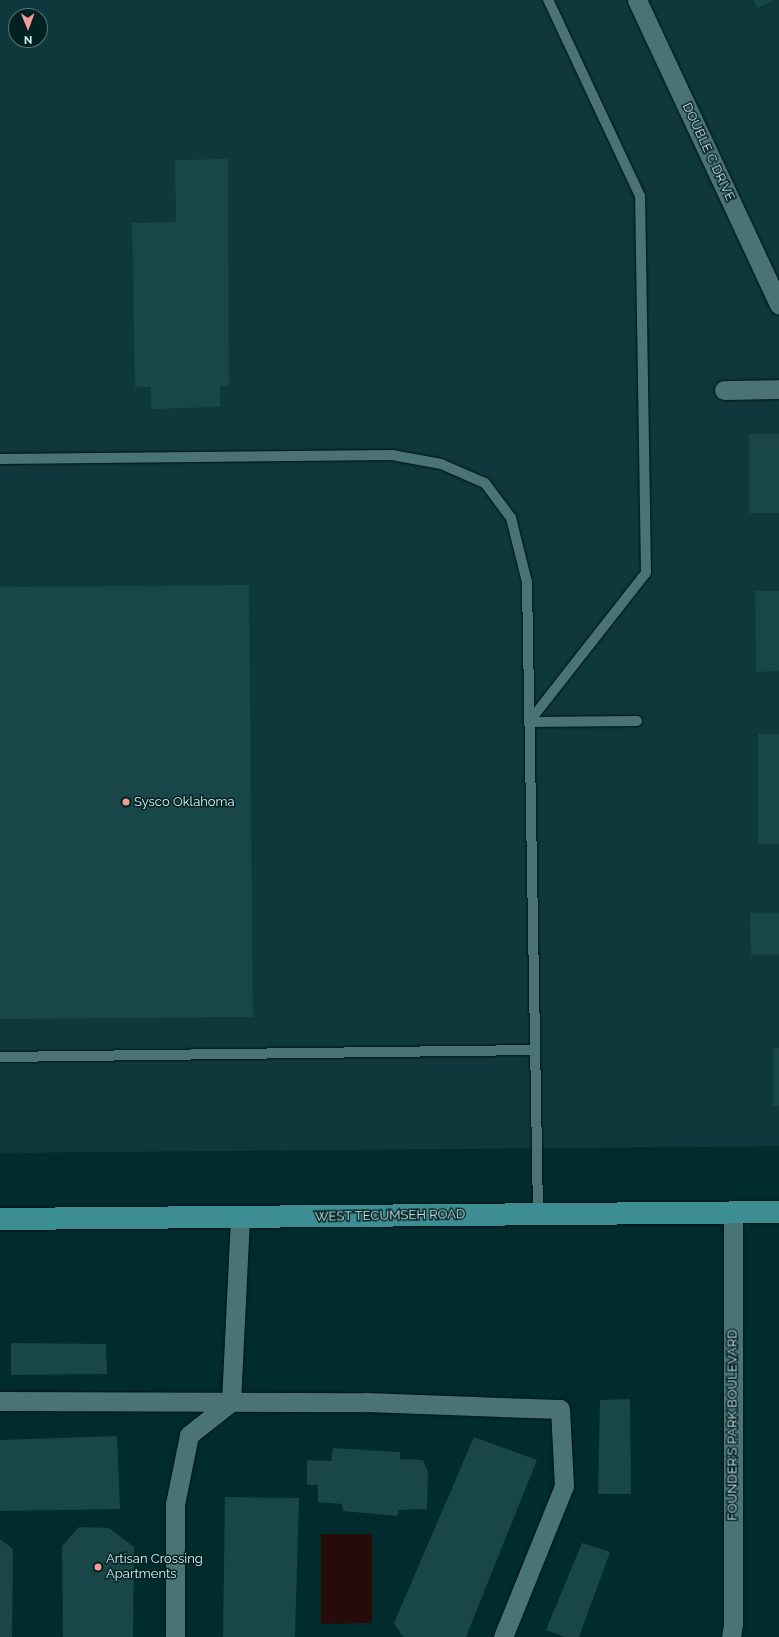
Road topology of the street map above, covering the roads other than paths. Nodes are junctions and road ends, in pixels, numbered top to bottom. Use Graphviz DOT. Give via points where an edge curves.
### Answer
graph roads {
  1 [pos="548,0"];
  2 [pos="637,0"];
  3 [pos="779,305"];
  4 [pos="779,389"];
  5 [pos="724,390"];
  6 [pos="0,459"];
  7 [pos="637,721"];
  8 [pos="529,722"];
  9 [pos="535,1050"];
  10 [pos="0,1057"];
  11 [pos="734,1212"];
  12 [pos="779,1212"];
  13 [pos="538,1214"];
  14 [pos="240,1217"];
  15 [pos="0,1219"];
  16 [pos="0,1401"];
  17 [pos="231,1402"];
  18 [pos="175,1637"];
  19 [pos="503,1637"];
  20 [pos="731,1637"];
  1 -- 8 [label="lane" via="640,196 646,573"];
  2 -- 3 [label="street, DOUBLE C DRIVE"];
  4 -- 5 [label="street"];
  6 -- 8 [label="lane" via="392,455 441,464 485,483 511,518 526,582"];
  7 -- 8 [label="lane"];
  8 -- 9 [label="lane"];
  9 -- 10 [label="lane"];
  9 -- 13 [label="lane"];
  11 -- 12 [label="main road, WEST TECUMSEH ROAD"];
  11 -- 13 [label="main road, WEST TECUMSEH ROAD"];
  11 -- 20 [label="street, FOUNDER'S PARK BOULEVARD"];
  13 -- 14 [label="main road, WEST TECUMSEH ROAD"];
  14 -- 15 [label="main road, WEST TECUMSEH ROAD"];
  14 -- 17 [label="street"];
  16 -- 17 [label="street"];
  17 -- 18 [label="street" via="189,1435 175,1504"];
  17 -- 19 [label="street" via="366,1402 560,1409 564,1486"];
}
